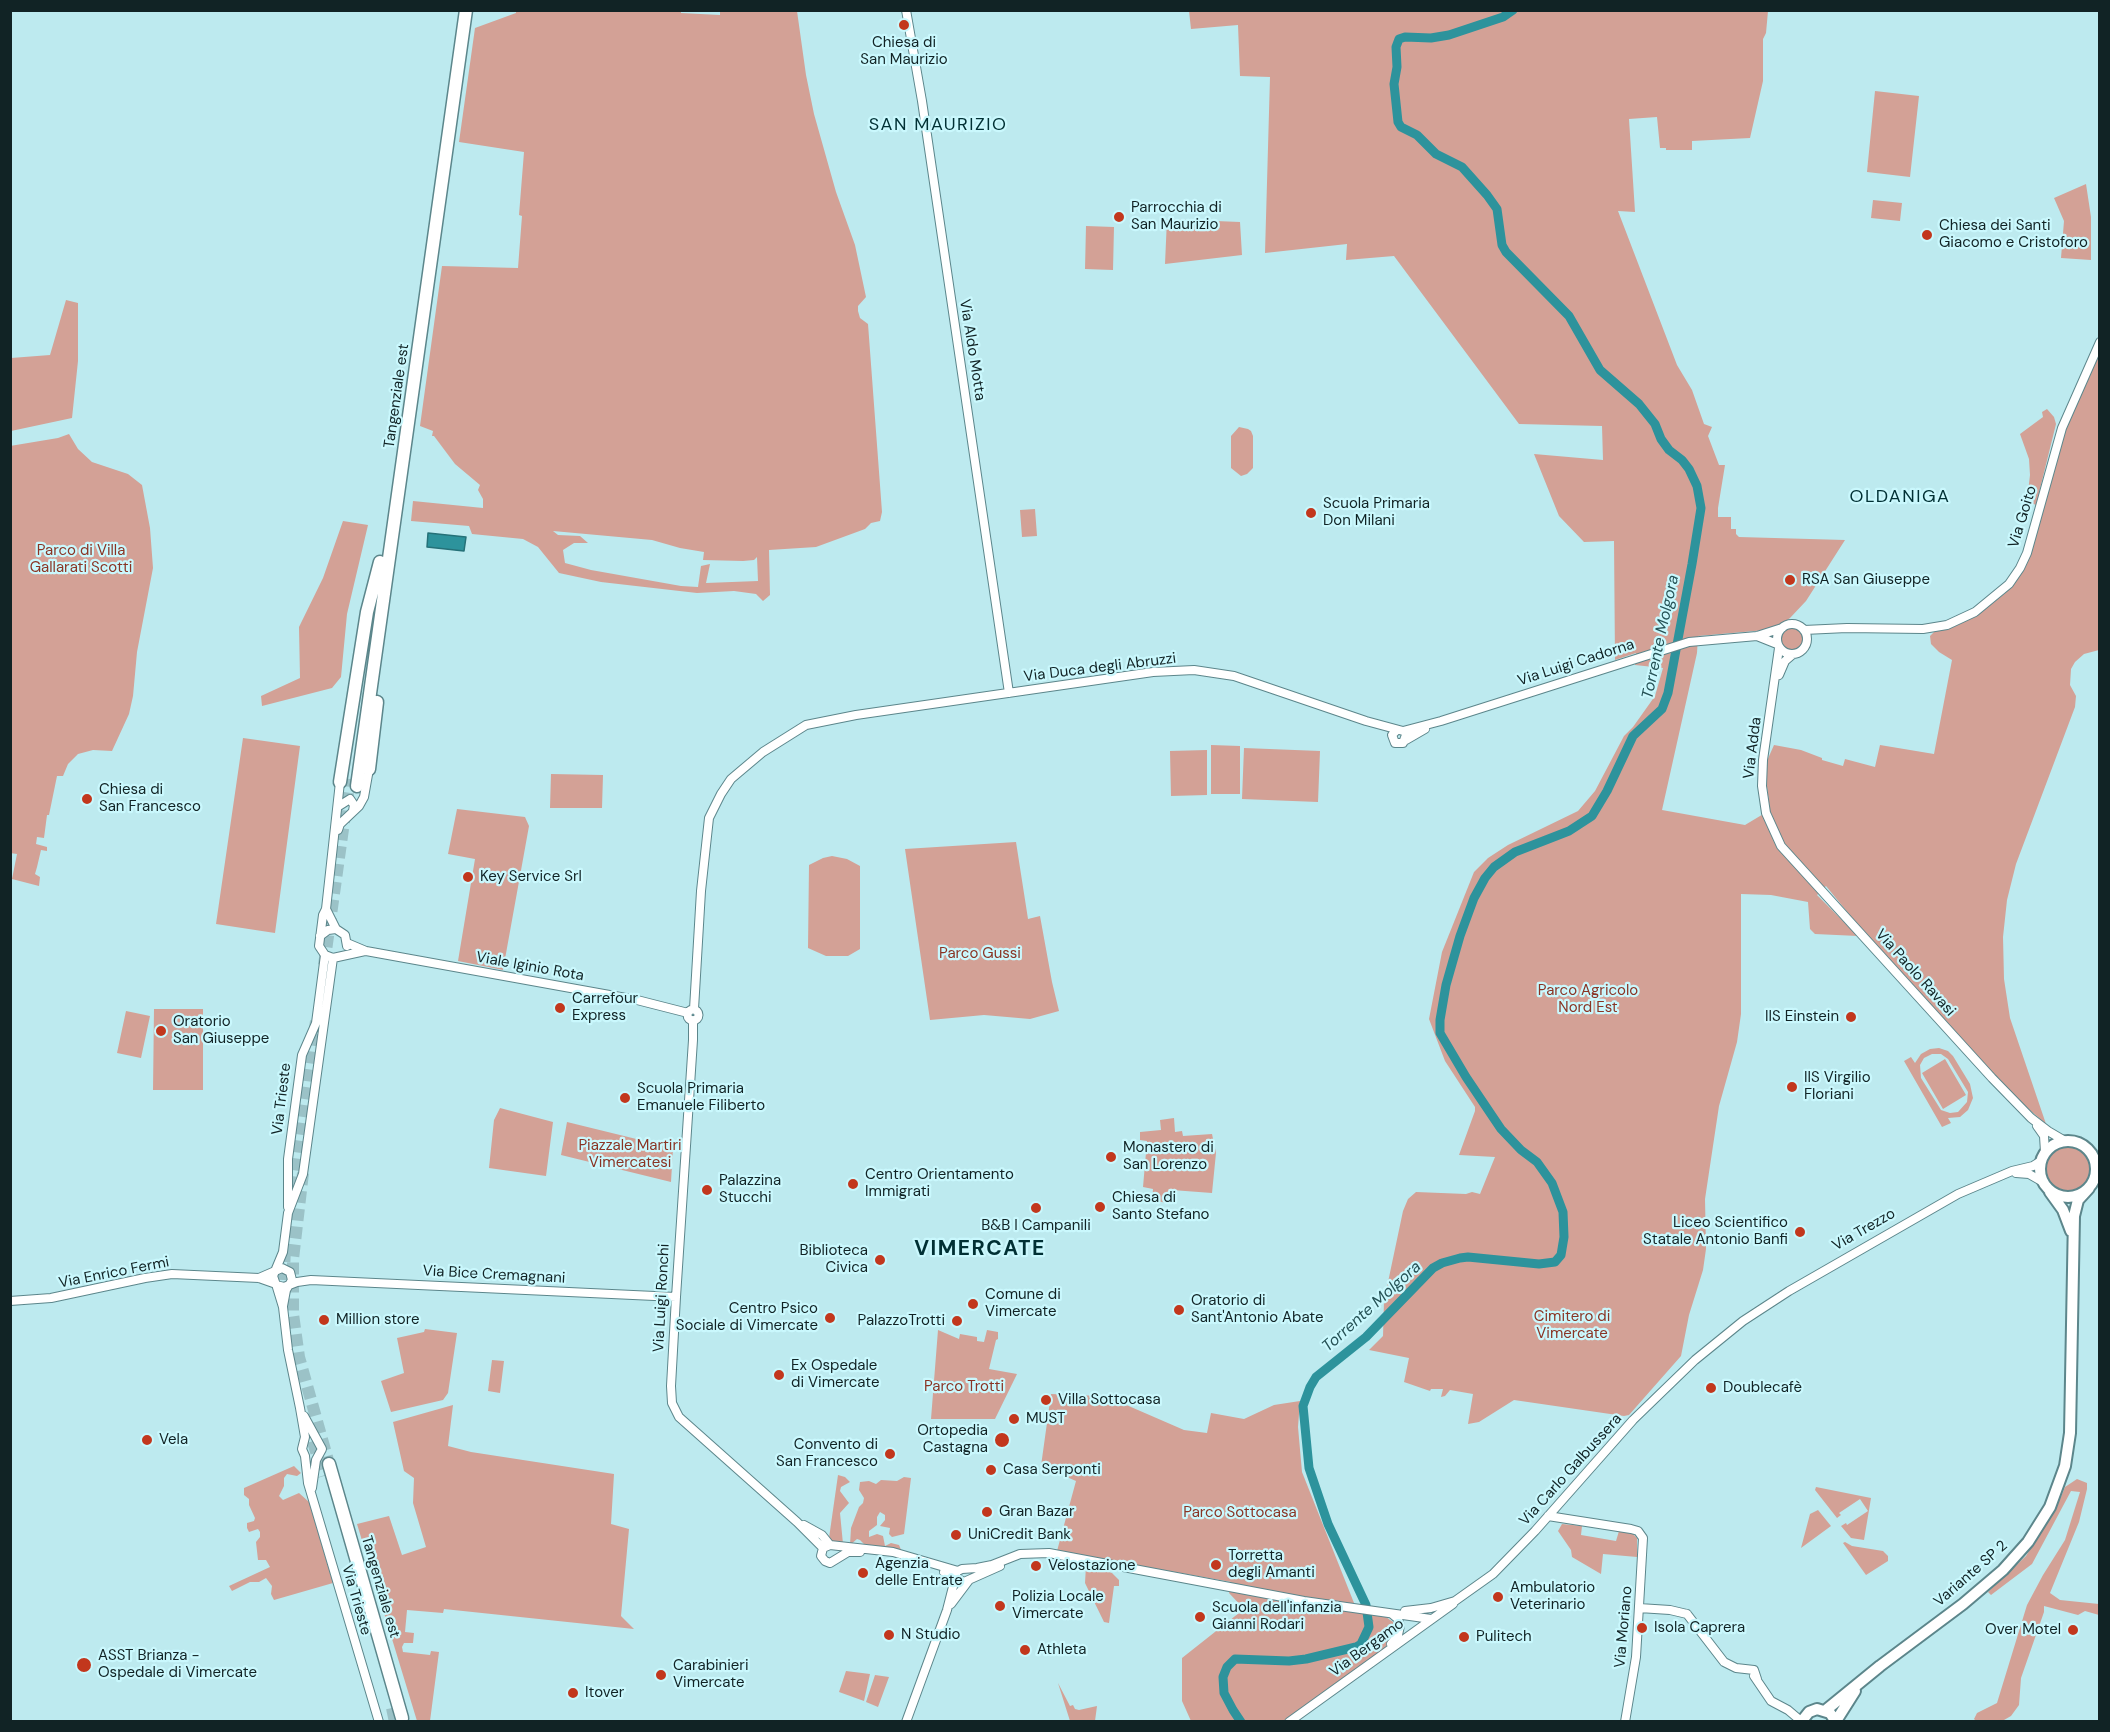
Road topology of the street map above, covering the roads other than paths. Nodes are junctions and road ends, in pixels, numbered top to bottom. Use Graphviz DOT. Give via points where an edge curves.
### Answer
graph roads {
  1 [pos="458,10"];
  2 [pos="466,10"];
  3 [pos="906,10"];
  4 [pos="2100,342"];
  5 [pos="385,561"];
  6 [pos="1782,628"];
  7 [pos="1804,630"];
  8 [pos="1829,630"];
  9 [pos="1757,636"];
  10 [pos="1806,645"];
  11 [pos="1778,646"];
  12 [pos="1792,655"];
  13 [pos="1775,685"];
  14 [pos="1009,693"];
  15 [pos="1366,721"];
  16 [pos="1442,721"];
  17 [pos="1400,730"];
  18 [pos="1391,737"];
  19 [pos="1406,740"];
  20 [pos="369,769"];
  21 [pos="349,782"];
  22 [pos="339,807"];
  23 [pos="351,813"];
  24 [pos="335,837"];
  25 [pos="1781,846"];
  26 [pos="326,909"];
  27 [pos="336,929"];
  28 [pos="320,936"];
  29 [pos="347,943"];
  30 [pos="366,951"];
  31 [pos="342,954"];
  32 [pos="329,956"];
  33 [pos="692,1014"];
  34 [pos="2031,1118"];
  35 [pos="2065,1141"];
  36 [pos="2094,1150"];
  37 [pos="2043,1157"];
  38 [pos="2098,1173"];
  39 [pos="2006,1174"];
  40 [pos="2045,1185"];
  41 [pos="2089,1188"];
  42 [pos="288,1213"];
  43 [pos="2072,1243"];
  44 [pos="283,1252"];
  45 [pos="276,1271"];
  46 [pos="290,1271"];
  47 [pos="259,1278"];
  48 [pos="311,1280"];
  49 [pos="276,1284"];
  50 [pos="289,1285"];
  51 [pos="676,1297"];
  52 [pos="10,1301"];
  53 [pos="283,1307"];
  54 [pos="1743,1321"];
  55 [pos="300,1408"];
  56 [pos="316,1439"];
  57 [pos="305,1442"];
  58 [pos="305,1456"];
  59 [pos="316,1458"];
  60 [pos="329,1464"];
  61 [pos="324,1476"];
  62 [pos="311,1493"];
  63 [pos="1548,1516"];
  64 [pos="830,1546"];
  65 [pos="1039,1555"];
  66 [pos="838,1557"];
  67 [pos="960,1572"];
  68 [pos="968,1581"];
  69 [pos="1462,1598"];
  70 [pos="946,1610"];
  71 [pos="1371,1610"];
  72 [pos="1639,1610"];
  73 [pos="1405,1611"];
  74 [pos="1390,1614"];
  75 [pos="1434,1617"];
  76 [pos="1385,1652"];
  77 [pos="1860,1683"];
  78 [pos="392,1708"];
  79 [pos="1788,1710"];
  80 [pos="1826,1710"];
  81 [pos="1809,1712"];
  82 [pos="402,1718"];
  83 [pos="379,1719"];
  84 [pos="1836,1721"];
  85 [pos="906,1722"];
  86 [pos="1288,1722"];
  87 [pos="1625,1722"];
  88 [pos="1801,1722"];
  1 -- 5 [label="highway, Tangenziale est"];
  2 -- 5 [label="highway, Tangenziale est"];
  3 -- 14 [label="street, Via Aldo Motta"];
  4 -- 8 [label="street, Via Goito" via="2062,428 2027,553 2009,584 1975,612 1947,625"];
  5 -- 20 [label="highway" via="389,605"];
  5 -- 21 [label="highway, Tangenziale est"];
  5 -- 21 [label="highway" via="367,612"];
  6 -- 7 [label="street" via="1793,624"];
  6 -- 9 [label="street, Via Luigi Cadorna"];
  6 -- 11 [label="street" via="1777,635"];
  7 -- 8 [label="street, Via Goito"];
  7 -- 10 [label="street"];
  8 -- 10 [label="street, Via Goito"];
  9 -- 11 [label="street, Via Luigi Cadorna"];
  9 -- 16 [label="street, Via Luigi Cadorna" via="1676,645"];
  10 -- 12 [label="street"];
  11 -- 12 [label="street"];
  11 -- 13 [label="street, Via Adda"];
  12 -- 13 [label="street, Via Adda" via="1785,661"];
  13 -- 25 [label="street, Via Adda" via="1762,786 1766,813"];
  14 -- 15 [label="street, Via Duca degli Abruzzi" via="1194,670 1234,676"];
  14 -- 33 [label="street, Via Duca degli Abruzzi" via="806,725 763,752 731,779 712,810 706,831"];
  15 -- 17 [label="street, Via Duca degli Abruzzi"];
  15 -- 18 [label="street, Via Duca degli Abruzzi"];
  16 -- 17 [label="street, Via Luigi Cadorna"];
  16 -- 19 [label="street, Via Luigi Cadorna"];
  17 -- 18 [label="street"];
  17 -- 19 [label="street" via="1406,734"];
  18 -- 19 [label="street" via="1397,744"];
  20 -- 23 [label="street" via="364,797"];
  21 -- 22 [label="street"];
  22 -- 23 [label="street" via="345,814"];
  22 -- 23 [label="street" via="350,799 354,805"];
  22 -- 24 [label="street"];
  23 -- 24 [label="street" via="340,824"];
  24 -- 26 [label="street"];
  25 -- 34 [label="street, Via Paolo Ravasi"];
  26 -- 27 [label="street"];
  26 -- 28 [label="street"];
  27 -- 28 [label="street"];
  27 -- 29 [label="street" via="345,935"];
  28 -- 32 [label="street, Via Trieste" via="319,946"];
  29 -- 30 [label="street, Viale Iginio Rota"];
  29 -- 31 [label="street"];
  30 -- 31 [label="street, Viale Iginio Rota"];
  30 -- 33 [label="street, Viale Iginio Rota"];
  31 -- 32 [label="street"];
  32 -- 42 [label="street, Via Trieste" via="303,1174"];
  32 -- 42 [label="street, Via Trieste" via="316,1023 302,1055 288,1159"];
  33 -- 51 [label="street, Via Luigi Ronchi" via="694,1034 680,1180"];
  34 -- 35 [label="street, Via Paolo Ravasi"];
  34 -- 37 [label="street, Via Paolo Ravasi" via="2044,1136"];
  35 -- 36 [label="main road"];
  35 -- 37 [label="main road" via="2057,1143"];
  36 -- 38 [label="main road"];
  37 -- 39 [label="street, Via Trezzo" via="2030,1167"];
  37 -- 40 [label="main road" via="2040,1173"];
  38 -- 41 [label="main road"];
  39 -- 40 [label="street, Via Trezzo" via="2029,1174"];
  39 -- 54 [label="street, Via Trezzo" via="1917,1216"];
  40 -- 41 [label="main road" via="2052,1193 2068,1197"];
  40 -- 43 [label="main road, Variante SP 2" via="2067,1219"];
  41 -- 43 [label="main road, Variante SP 2" via="2078,1200"];
  42 -- 44 [label="street, Via Trieste"];
  43 -- 77 [label="main road, Variante SP 2" via="2070,1433 2063,1471 2050,1507 2034,1534 2003,1570"];
  44 -- 45 [label="street, Via Trieste"];
  44 -- 46 [label="street, Via Trieste"];
  45 -- 46 [label="street"];
  45 -- 47 [label="street, Via Enrico Fermi"];
  45 -- 49 [label="street"];
  46 -- 48 [label="street, Via Bice Cremagnani"];
  46 -- 50 [label="street"];
  47 -- 49 [label="street, Via Enrico Fermi"];
  47 -- 52 [label="street, Via Enrico Fermi" via="162,1275 51,1299"];
  48 -- 50 [label="street, Via Bice Cremagnani"];
  48 -- 51 [label="street, Via Bice Cremagnani"];
  49 -- 50 [label="street"];
  49 -- 53 [label="street, Via Trieste"];
  50 -- 53 [label="street, Via Trieste"];
  51 -- 64 [label="street, Via Luigi Ronchi" via="671,1394 675,1411 797,1522"];
  53 -- 55 [label="street, Via Trieste"];
  54 -- 63 [label="street, Via Carlo Galbussera" via="1695,1360 1633,1420"];
  55 -- 56 [label="street, Via Trieste"];
  55 -- 57 [label="street, Via Trieste"];
  56 -- 57 [label="street"];
  56 -- 59 [label="street, Via Trieste" via="322,1449"];
  57 -- 58 [label="street, Via Trieste"];
  58 -- 59 [label="street"];
  58 -- 62 [label="street, Via Trieste"];
  59 -- 62 [label="street, Via Trieste"];
  60 -- 82 [label="highway, Tangenziale est"];
  61 -- 78 [label="highway, Tangenziale est"];
  62 -- 83 [label="street, Via Trieste"];
  63 -- 69 [label="street, Via Carlo Galbussera" via="1501,1566"];
  63 -- 72 [label="street, Via Moriano" via="1641,1534 1644,1542"];
  64 -- 66 [label="street" via="839,1552"];
  64 -- 66 [label="street" via="821,1554 825,1561 832,1562"];
  64 -- 67 [label="street" via="893,1552"];
  65 -- 67 [label="street" via="1014,1555"];
  65 -- 68 [label="street" via="1012,1560"];
  65 -- 71 [label="street, Via Carlo Galbussera" via="1065,1556"];
  66 -- 67 [label="street" via="855,1551"];
  67 -- 68 [label="street" via="970,1575"];
  67 -- 68 [label="street" via="960,1582"];
  67 -- 70 [label="street"];
  68 -- 70 [label="street"];
  69 -- 73 [label="street, Via Carlo Galbussera"];
  69 -- 75 [label="street, Via Bergamo"];
  70 -- 85 [label="street"];
  71 -- 73 [label="street, Via Carlo Galbussera"];
  71 -- 74 [label="street, Via Carlo Galbussera"];
  72 -- 79 [label="street" via="1686,1614 1724,1662 1753,1670 1768,1698"];
  72 -- 87 [label="street, Via Moriano"];
  73 -- 75 [label="street, Via Carlo Galbussera" via="1422,1611"];
  74 -- 75 [label="street, Via Carlo Galbussera"];
  74 -- 76 [label="street" via="1398,1618 1400,1630"];
  75 -- 76 [label="street, Via Bergamo"];
  76 -- 86 [label="street, Via Bergamo"];
  77 -- 80 [label="main road, Variante SP 2"];
  77 -- 84 [label="main road, Variante SP 2"];
  79 -- 81 [label="street"];
  79 -- 88 [label="street"];
  80 -- 81 [label="main road"];
  80 -- 84 [label="main road, Variante SP 2"];
  81 -- 88 [label="main road"];
}
